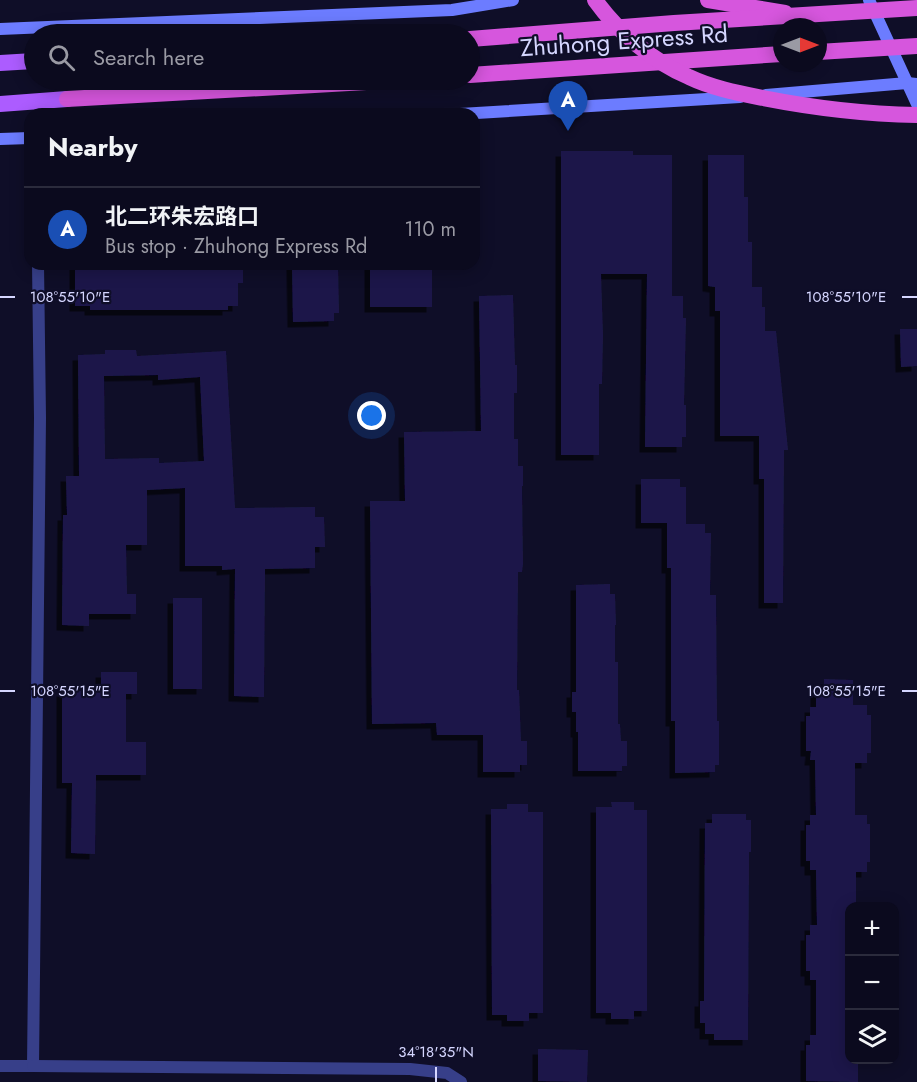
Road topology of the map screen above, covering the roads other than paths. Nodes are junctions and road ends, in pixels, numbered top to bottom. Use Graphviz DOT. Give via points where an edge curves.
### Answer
graph roads {
  1 [pos="465,0"];
  2 [pos="513,0"];
  3 [pos="595,0"];
  4 [pos="708,0"];
  5 [pos="869,0"];
  6 [pos="917,8"];
  7 [pos="452,10"];
  8 [pos="797,15"];
  9 [pos="119,24"];
  10 [pos="24,28"];
  11 [pos="0,29"];
  12 [pos="480,38"];
  13 [pos="917,46"];
  14 [pos="827,51"];
  15 [pos="773,55"];
  16 [pos="24,61"];
  17 [pos="0,63"];
  18 [pos="480,74"];
  19 [pos="912,83"];
  20 [pos="225,90"];
  21 [pos="67,99"];
  22 [pos="0,104"];
  23 [pos="917,104"];
  24 [pos="480,113"];
  25 [pos="917,115"];
  26 [pos="24,138"];
  27 [pos="0,139"];
  28 [pos="38,270"];
  29 [pos="0,1066"];
  30 [pos="33,1066"];
  31 [pos="461,1082"];
  1 -- 7 [label="main road"];
  2 -- 7 [label="main road"];
  3 -- 25 [label="highway, bridge" via="626,35 688,77 728,91 791,103"];
  4 -- 8 [label="highway, bridge"];
  5 -- 19 [label="main road"];
  6 -- 8 [label="highway, Zhuhong Express Rd, bridge"];
  7 -- 9 [label="main road"];
  8 -- 12 [label="highway, Zhuhong Express Rd, bridge"];
  10 -- 11 [label="main road"];
  13 -- 14 [label="highway, bridge"];
  15 -- 18 [label="highway, Zhuhong Express Rd, bridge"];
  16 -- 17 [label="main road"];
  19 -- 23 [label="main road"];
  19 -- 24 [label="main road"];
  20 -- 21 [label="highway"];
  21 -- 22 [label="main road"];
  26 -- 27 [label="main road"];
  28 -- 30 [label="street"];
  29 -- 30 [label="street"];
  30 -- 31 [label="street" via="410,1069 447,1073"];
}
